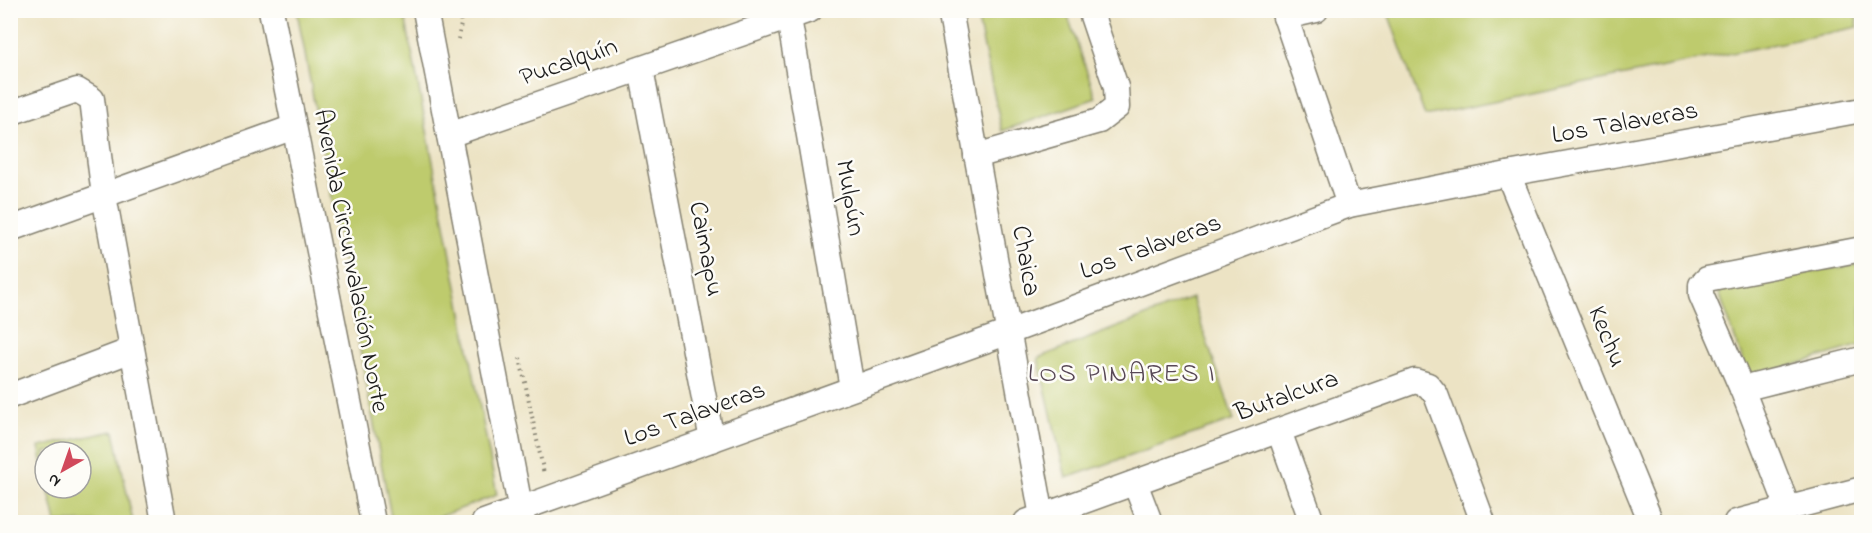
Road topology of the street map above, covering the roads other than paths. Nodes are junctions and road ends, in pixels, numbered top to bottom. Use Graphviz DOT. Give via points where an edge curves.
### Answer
graph roads {
  1 [pos="271,10"];
  2 [pos="426,10"];
  3 [pos="950,10"];
  4 [pos="1090,10"];
  5 [pos="1316,10"];
  6 [pos="800,14"];
  7 [pos="1284,14"];
  8 [pos="641,69"];
  9 [pos="1862,110"];
  10 [pos="10,112"];
  11 [pos="294,127"];
  12 [pos="449,135"];
  13 [pos="976,156"];
  14 [pos="1508,174"];
  15 [pos="104,196"];
  16 [pos="1349,205"];
  17 [pos="10,229"];
  18 [pos="1862,249"];
  19 [pos="1009,332"];
  20 [pos="132,350"];
  21 [pos="1862,359"];
  22 [pos="852,388"];
  23 [pos="1742,388"];
  24 [pos="10,396"];
  25 [pos="1279,430"];
  26 [pos="712,440"];
  27 [pos="1135,483"];
  28 [pos="1862,489"];
  29 [pos="1788,508"];
  30 [pos="522,515"];
  31 [pos="1037,520"];
  32 [pos="164,522"];
  33 [pos="373,522"];
  34 [pos="484,522"];
  35 [pos="1150,522"];
  36 [pos="1312,522"];
  37 [pos="1483,522"];
  38 [pos="1651,522"];
  39 [pos="1736,522"];
  1 -- 11 [label="street, Avenida Circunvalación Norte"];
  2 -- 12 [label="street"];
  3 -- 13 [label="street, Chaica"];
  4 -- 13 [label="street" via="1116,87 1117,107 1099,120"];
  5 -- 7 [label="street"];
  6 -- 8 [label="street, Pucalquín"];
  6 -- 22 [label="street, Mulpún"];
  7 -- 16 [label="street"];
  8 -- 12 [label="street, Pucalquín"];
  8 -- 26 [label="street, Caimapu"];
  9 -- 14 [label="street, Los Talaveras"];
  10 -- 15 [label="street" via="77,90 92,99"];
  11 -- 15 [label="street"];
  11 -- 33 [label="street, Avenida Circunvalación Norte"];
  12 -- 30 [label="street"];
  13 -- 19 [label="street, Chaica"];
  14 -- 16 [label="street, Los Talaveras"];
  14 -- 38 [label="street, Kechu"];
  15 -- 17 [label="street"];
  15 -- 20 [label="street"];
  16 -- 19 [label="street, Los Talaveras"];
  18 -- 23 [label="street" via="1707,279 1701,285 1701,295"];
  19 -- 22 [label="street, Los Talaveras"];
  19 -- 31 [label="street, Chaica"];
  20 -- 24 [label="street"];
  20 -- 32 [label="street"];
  21 -- 23 [label="street"];
  22 -- 26 [label="street, Los Talaveras"];
  23 -- 29 [label="street"];
  25 -- 27 [label="street, Butalcura"];
  25 -- 36 [label="street"];
  25 -- 37 [label="street, Butalcura" via="1414,381 1428,385 1436,395"];
  26 -- 30 [label="street, Los Talaveras"];
  27 -- 31 [label="street, Butalcura"];
  27 -- 35 [label="street"];
  28 -- 29 [label="street"];
  29 -- 39 [label="street"];
  30 -- 34 [label="street, Los Talaveras"];
}
